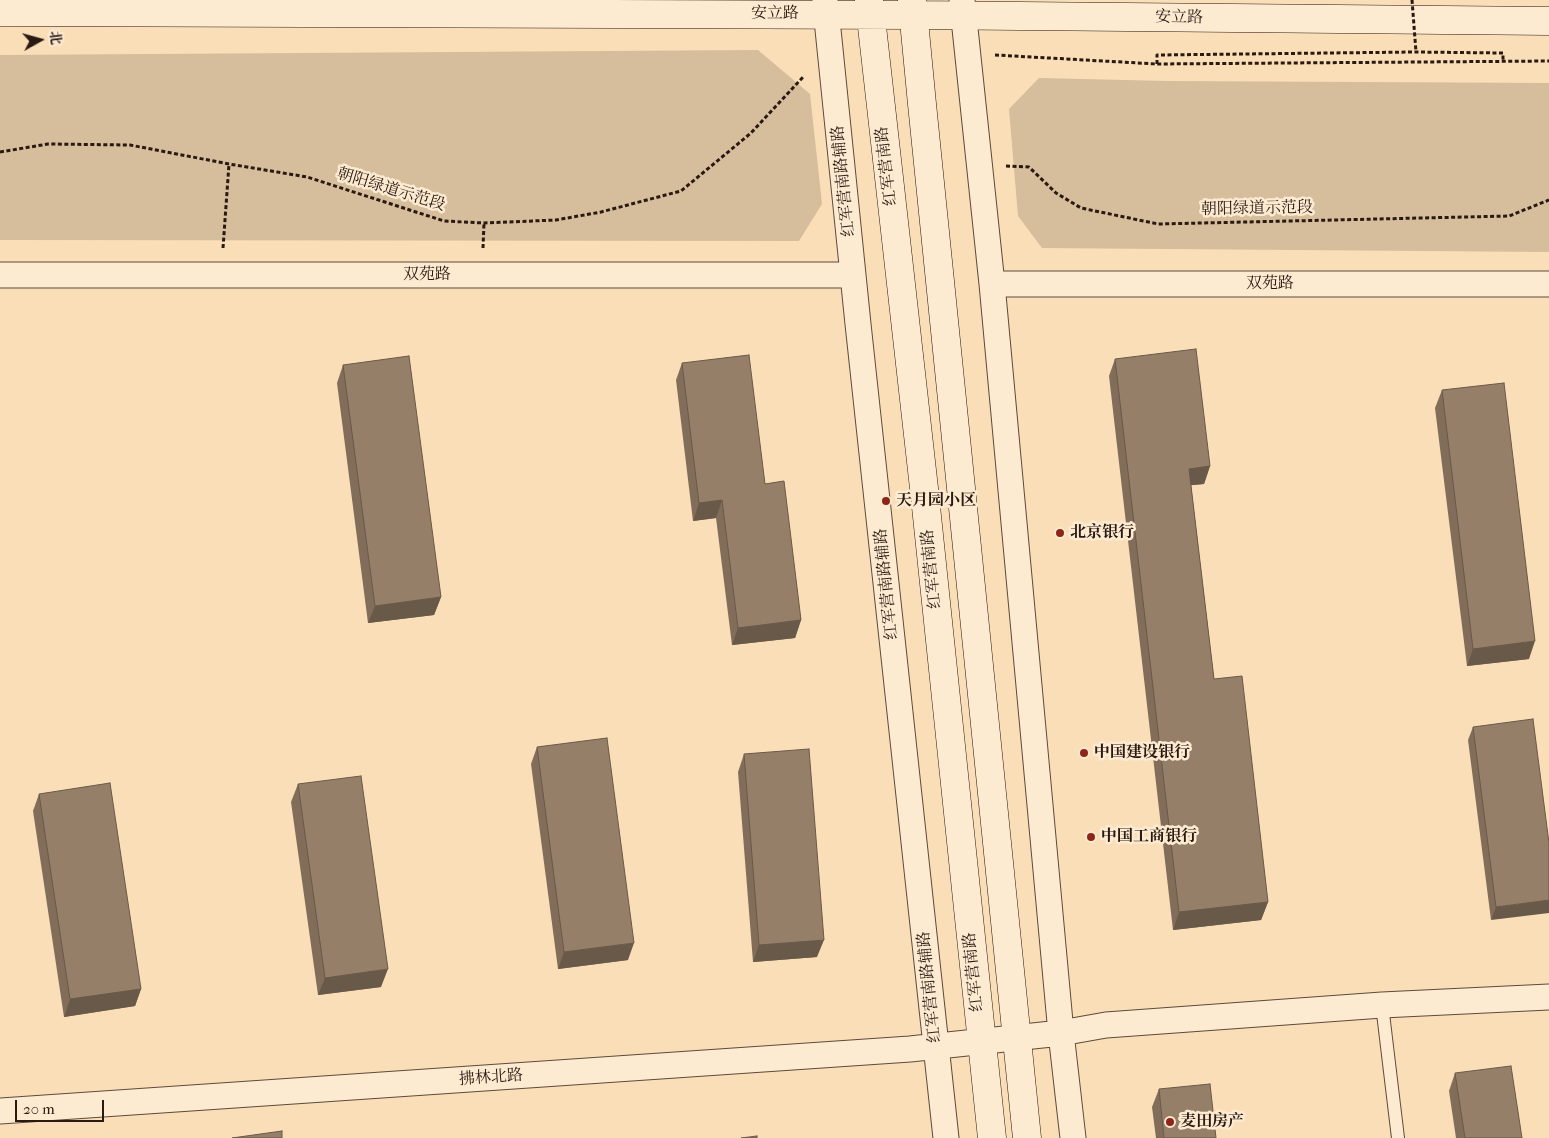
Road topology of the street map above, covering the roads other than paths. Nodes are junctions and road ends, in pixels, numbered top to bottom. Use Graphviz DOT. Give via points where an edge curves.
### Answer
graph roads {
  1 [pos="870,7"];
  2 [pos="913,8"];
  3 [pos="963,8"];
  4 [pos="0,12"];
  5 [pos="827,18"];
  6 [pos="1549,21"];
  7 [pos="853,274"];
  8 [pos="0,275"];
  9 [pos="992,284"];
  10 [pos="1549,284"];
  11 [pos="1549,997"];
  12 [pos="1382,1005"];
  13 [pos="1061,1033"];
  14 [pos="1016,1038"];
  15 [pos="982,1041"];
  16 [pos="936,1046"];
  17 [pos="0,1111"];
  18 [pos="946,1138"];
  19 [pos="992,1138"];
  20 [pos="1027,1138"];
  21 [pos="1073,1138"];
  22 [pos="1398,1138"];
  1 -- 2 [label="main road, 安立路"];
  1 -- 5 [label="main road, 安立路"];
  1 -- 15 [label="main road, 红军营南路"];
  2 -- 3 [label="main road, 安立路"];
  2 -- 14 [label="main road"];
  3 -- 6 [label="main road, 安立路"];
  3 -- 9 [label="street"];
  4 -- 5 [label="main road, 安立路"];
  5 -- 7 [label="street, 红军营南路辅路"];
  7 -- 8 [label="street, 双苑路"];
  7 -- 16 [label="street, 红军营南路辅路"];
  9 -- 10 [label="street, 双苑路"];
  9 -- 13 [label="street"];
  11 -- 12 [label="street, 拂林北路"];
  12 -- 13 [label="street, 拂林北路" via="1106,1025"];
  12 -- 22 [label="lane"];
  13 -- 14 [label="street, 拂林北路"];
  13 -- 21 [label="street"];
  14 -- 15 [label="street, 拂林北路"];
  14 -- 20 [label="main road"];
  15 -- 16 [label="street, 拂林北路"];
  15 -- 19 [label="main road, 红军营南路"];
  16 -- 17 [label="street, 拂林北路"];
  16 -- 18 [label="street, 红军营南路辅路"];
}
